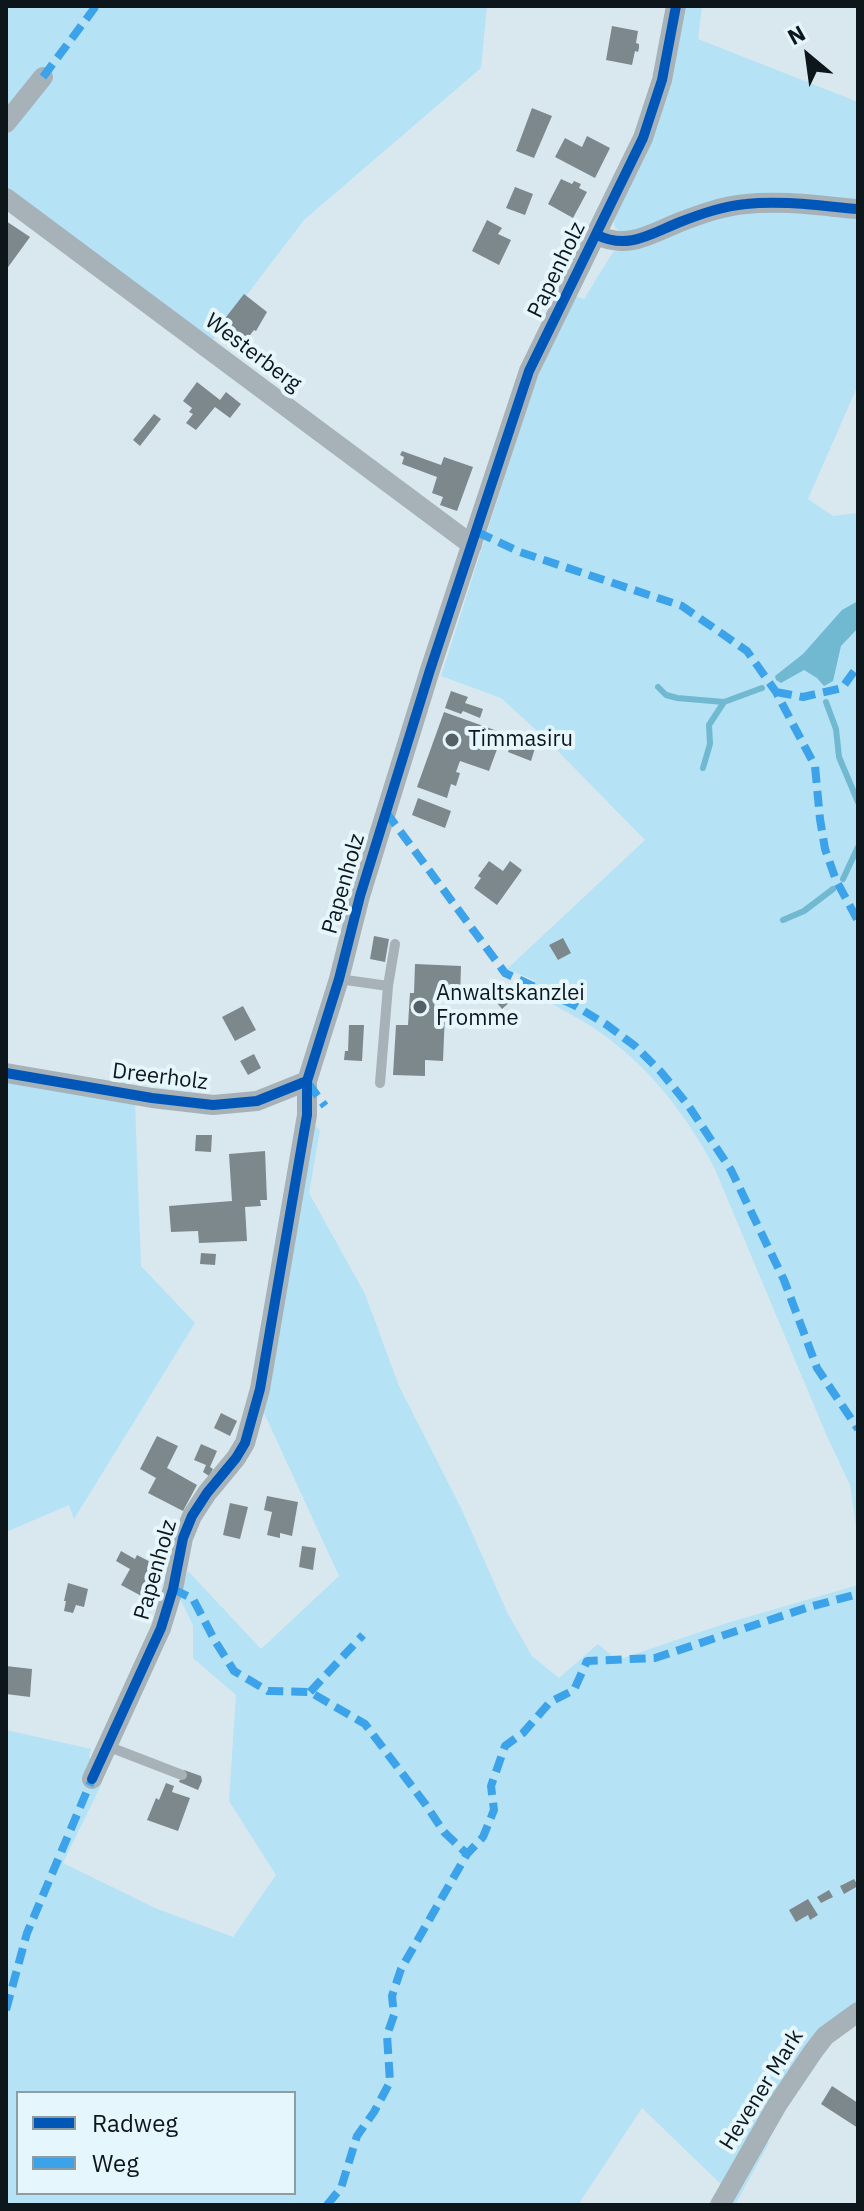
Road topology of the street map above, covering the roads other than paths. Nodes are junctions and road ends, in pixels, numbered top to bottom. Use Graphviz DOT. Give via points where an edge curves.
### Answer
graph roads {
  1 [pos="676,6"];
  2 [pos="43,77"];
  3 [pos="6,123"];
  4 [pos="6,198"];
  5 [pos="858,209"];
  6 [pos="597,235"];
  7 [pos="472,545"];
  8 [pos="395,944"];
  9 [pos="339,979"];
  10 [pos="388,986"];
  11 [pos="6,1073"];
  12 [pos="307,1081"];
  13 [pos="380,1083"];
  14 [pos="107,1746"];
  15 [pos="182,1775"];
  16 [pos="92,1779"];
  17 [pos="858,2012"];
  18 [pos="720,2205"];
  1 -- 6 [label="street, Papenholz" via="653,110"];
  2 -- 3 [label="street"];
  4 -- 7 [label="street, Westerberg"];
  5 -- 6 [label="street" via="747,203 633,240"];
  6 -- 7 [label="street, Papenholz" via="529,371"];
  7 -- 9 [label="street, Papenholz" via="373,854"];
  8 -- 10 [label="lane"];
  9 -- 10 [label="lane"];
  9 -- 12 [label="street, Papenholz"];
  10 -- 13 [label="lane"];
  11 -- 12 [label="street, Dreerholz" via="213,1105 257,1101"];
  12 -- 14 [label="street, Papenholz" via="307,1115 250,1430 236,1458 192,1516 161,1628"];
  14 -- 15 [label="lane"];
  14 -- 16 [label="street, Papenholz"];
  17 -- 18 [label="street, Hevener Mark" via="825,2036 812,2053"];
}
